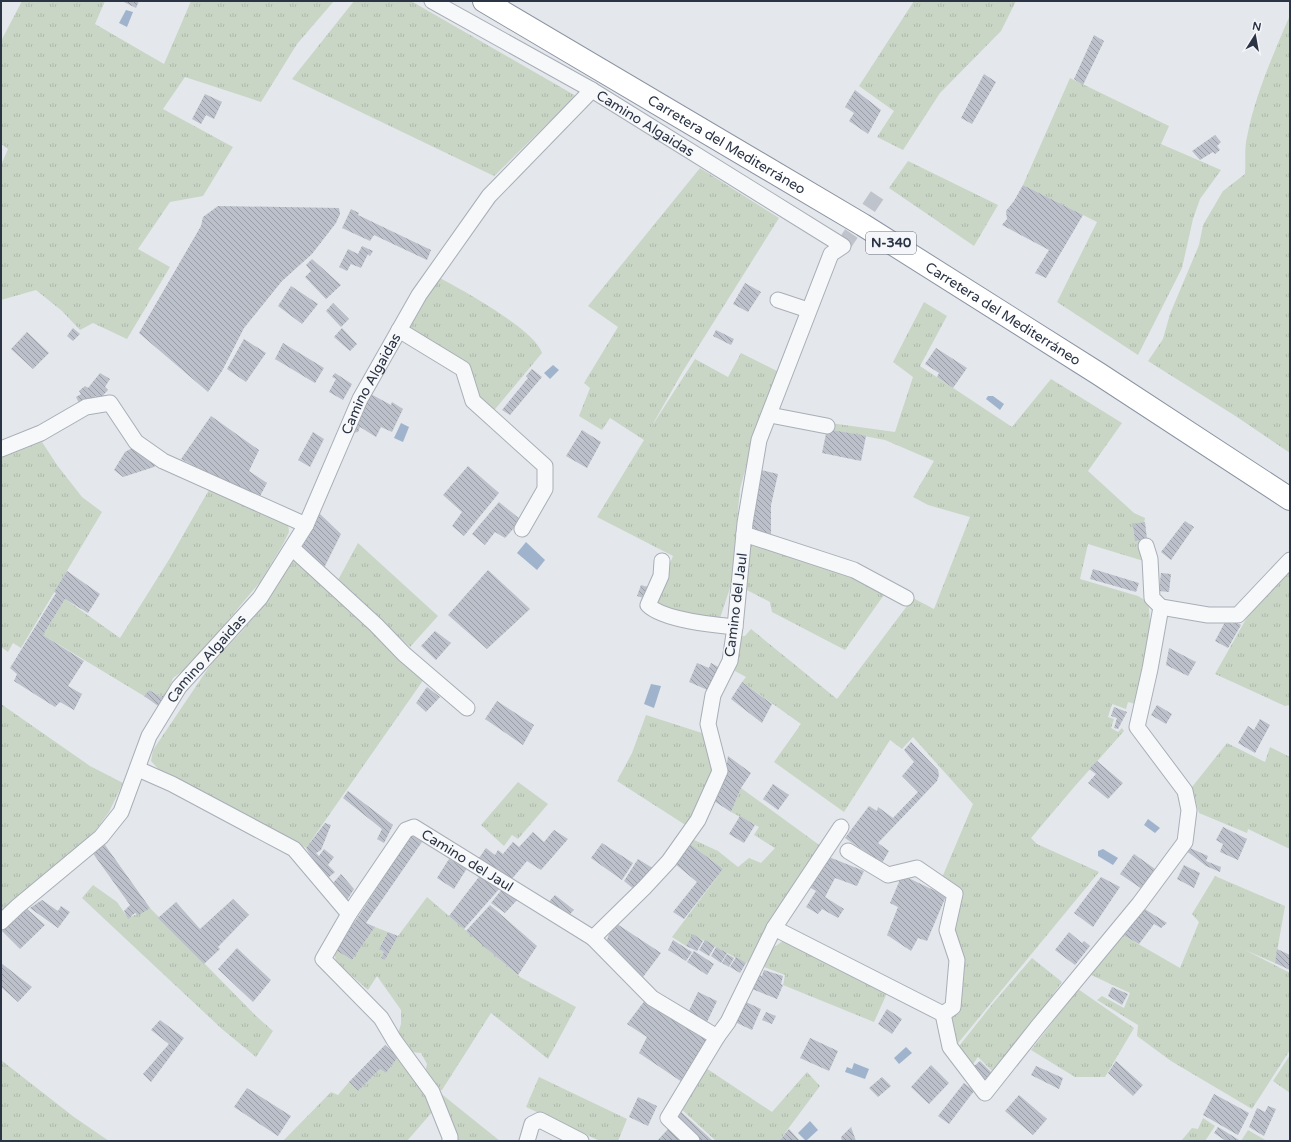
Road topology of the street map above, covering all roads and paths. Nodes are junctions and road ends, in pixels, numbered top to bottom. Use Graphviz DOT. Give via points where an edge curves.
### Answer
graph roads {
  1 [pos="432,1"];
  2 [pos="484,1"];
  3 [pos="592,90"];
  4 [pos="843,246"];
  5 [pos="778,300"];
  6 [pos="808,310"];
  7 [pos="399,330"];
  8 [pos="770,415"];
  9 [pos="827,426"];
  10 [pos="1,449"];
  11 [pos="1290,498"];
  12 [pos="306,525"];
  13 [pos="522,529"];
  14 [pos="744,534"];
  15 [pos="1146,546"];
  16 [pos="292,548"];
  17 [pos="1290,560"];
  18 [pos="662,561"];
  19 [pos="906,598"];
  20 [pos="1161,607"];
  21 [pos="735,627"];
  22 [pos="467,708"];
  23 [pos="138,769"];
  24 [pos="841,826"];
  25 [pos="848,851"];
  26 [pos="349,914"];
  27 [pos="1,922"];
  28 [pos="774,928"];
  29 [pos="593,938"];
  30 [pos="943,1014"];
  31 [pos="717,1037"];
  32 [pos="450,1141"];
  33 [pos="527,1141"];
  34 [pos="581,1141"];
  35 [pos="692,1141"];
  1 -- 3 [label="street"];
  2 -- 11 [label="highway, Carretera del Mediterráneo / N-340" via="863,225"];
  3 -- 4 [label="street, Camino Algaidas"];
  3 -- 7 [label="street, Camino Algaidas" via="488,196 481,219 419,295"];
  4 -- 6 [label="street, Camino del Jaul" via="831,254"];
  5 -- 6 [label="street"];
  6 -- 8 [label="street, Camino del Jaul"];
  7 -- 12 [label="street, Camino Algaidas" via="360,399"];
  7 -- 13 [label="street" via="463,370 474,401 545,466 545,489"];
  8 -- 9 [label="street"];
  8 -- 14 [label="street, Camino del Jaul" via="759,440"];
  10 -- 12 [label="street" via="41,434 86,407 110,403 136,442 163,461"];
  12 -- 16 [label="street, Camino Algaidas"];
  14 -- 19 [label="street, Camino del Jaul" via="854,570"];
  14 -- 21 [label="street, Camino del Jaul"];
  15 -- 20 [label="street" via="1150,559 1152,598"];
  16 -- 22 [label="street" via="404,654"];
  16 -- 23 [label="street, Camino Algaidas" via="260,598 179,687 149,736"];
  17 -- 20 [label="street" via="1238,614 1208,615"];
  18 -- 21 [label="street" via="661,576 648,605 651,608 673,617"];
  20 -- 30 [label="street" via="1137,727 1185,790 1189,810 1185,842 1140,904 985,1093 950,1047"];
  21 -- 29 [label="street, Camino del Jaul" via="730,661 713,695 708,724 720,771 698,820 669,861"];
  23 -- 26 [label="street" via="172,784 294,849"];
  23 -- 27 [label="street, Camino Algaidas" via="121,812 101,837"];
  24 -- 28 [label="street"];
  25 -- 30 [label="street" via="888,875 917,868 955,894 947,930 957,960 953,1007"];
  26 -- 29 [label="street, Camino del Jaul" via="406,830 414,827"];
  26 -- 32 [label="street, Camino del Jaul" via="323,959 381,1018 432,1092"];
  28 -- 30 [label="street"];
  28 -- 31 [label="street" via="728,1022"];
  29 -- 31 [label="street, Camino del Jaul" via="652,998"];
  31 -- 35 [label="street" via="668,1118"];
  33 -- 34 [label="street" via="532,1124 540,1120"];
}
